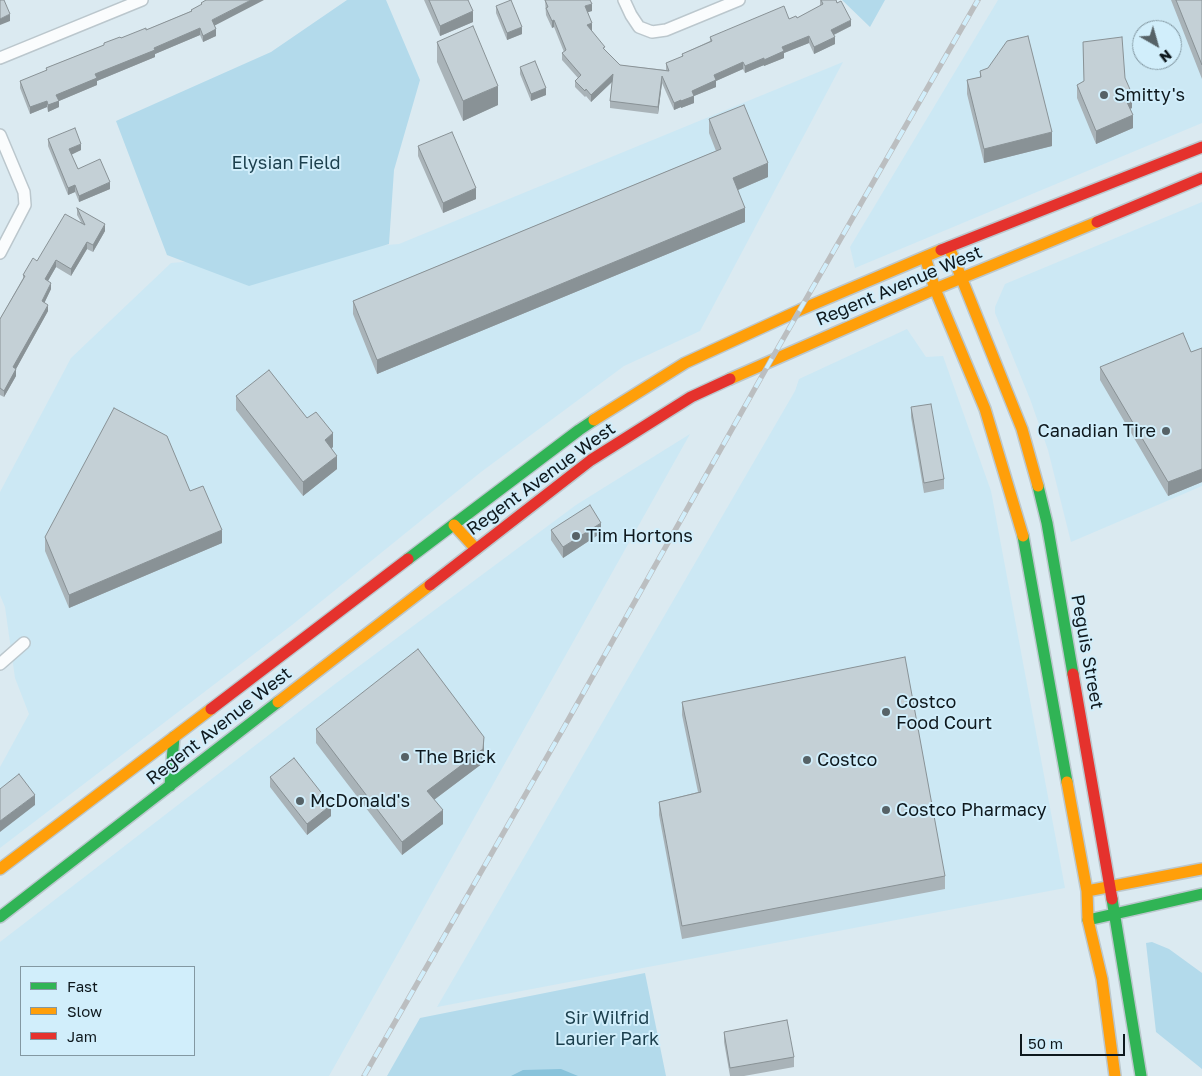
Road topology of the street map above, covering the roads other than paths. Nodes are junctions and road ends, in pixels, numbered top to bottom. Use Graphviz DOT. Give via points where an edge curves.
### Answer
graph roads {
  1 [pos="142,0"];
  2 [pos="624,0"];
  3 [pos="739,0"];
  4 [pos="0,58"];
  5 [pos="0,135"];
  6 [pos="1202,147"];
  7 [pos="1202,178"];
  8 [pos="949,247"];
  9 [pos="0,254"];
  10 [pos="925,257"];
  11 [pos="962,278"];
  12 [pos="935,289"];
  13 [pos="454,525"];
  14 [pos="476,550"];
  15 [pos="24,643"];
  16 [pos="0,664"];
  17 [pos="174,737"];
  18 [pos="170,786"];
  19 [pos="0,869"];
  20 [pos="1202,869"];
  21 [pos="1111,888"];
  22 [pos="1087,891"];
  23 [pos="1202,894"];
  24 [pos="1114,914"];
  25 [pos="0,917"];
  26 [pos="1088,920"];
  27 [pos="1115,1076"];
  28 [pos="1141,1076"];
  1 -- 4 [label="street"];
  2 -- 3 [label="street" via="639,27 652,32 666,30"];
  5 -- 9 [label="street" via="24,192 24,205"];
  6 -- 8 [label="main road, Regent Avenue West"];
  7 -- 11 [label="main road, Regent Avenue West"];
  8 -- 10 [label="main road, Regent Avenue West"];
  8 -- 11 [label="main road, Peguis Street"];
  10 -- 12 [label="main road"];
  10 -- 13 [label="main road, Regent Avenue West" via="685,363 579,430"];
  11 -- 12 [label="main road, Regent Avenue West"];
  11 -- 21 [label="main road, Peguis Street" via="1010,398 1035,473 1047,523"];
  12 -- 14 [label="main road, Regent Avenue West" via="691,397 591,460"];
  12 -- 22 [label="main road" via="985,409 1022,528"];
  13 -- 14 [label="main road"];
  13 -- 17 [label="main road, Regent Avenue West"];
  14 -- 18 [label="main road, Regent Avenue West"];
  15 -- 16 [label="street"];
  17 -- 18 [label="main road"];
  17 -- 19 [label="main road, Regent Avenue West"];
  18 -- 25 [label="main road, Regent Avenue West"];
  20 -- 21 [label="main road"];
  21 -- 22 [label="main road"];
  21 -- 24 [label="main road, Peguis Street"];
  22 -- 26 [label="main road"];
  23 -- 24 [label="main road"];
  24 -- 26 [label="main road"];
  24 -- 28 [label="main road, Peguis Street"];
  26 -- 27 [label="main road" via="1102,979"];
}
